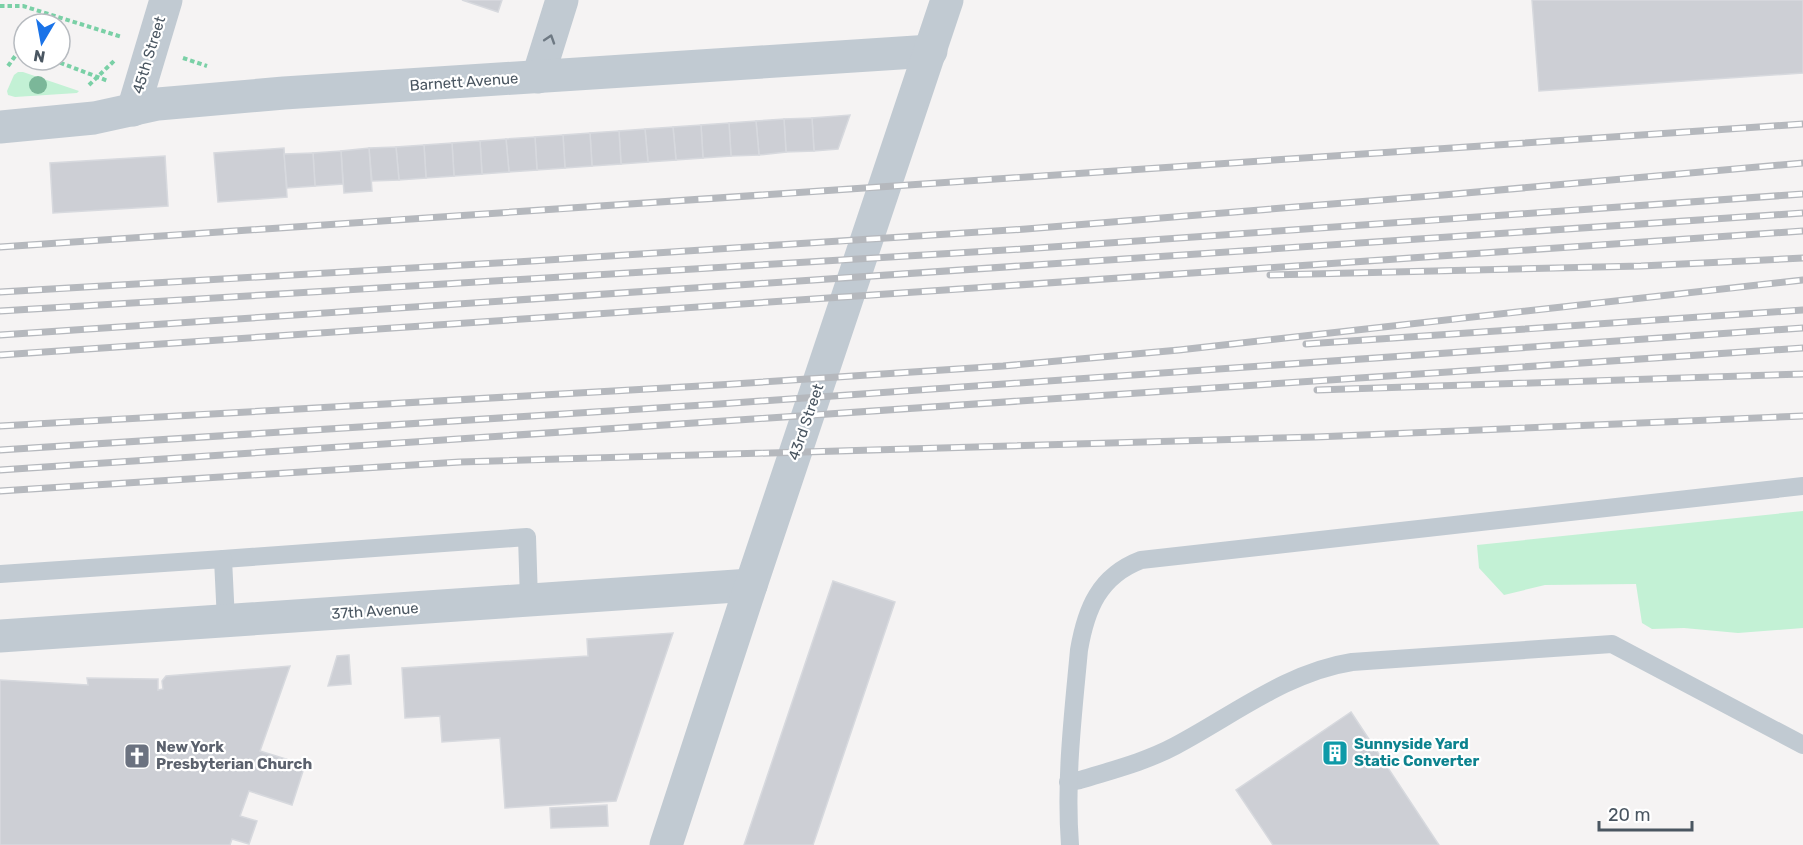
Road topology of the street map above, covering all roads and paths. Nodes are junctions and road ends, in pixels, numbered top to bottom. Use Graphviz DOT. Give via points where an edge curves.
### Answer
graph roads {
  1 [pos="166,0"];
  2 [pos="562,0"];
  3 [pos="948,0"];
  4 [pos="930,51"];
  5 [pos="120,55"];
  6 [pos="12,60"];
  7 [pos="8,66"];
  8 [pos="72,67"];
  9 [pos="98,77"];
  10 [pos="538,77"];
  11 [pos="89,85"];
  12 [pos="124,97"];
  13 [pos="0,127"];
  14 [pos="1803,486"];
  15 [pos="223,560"];
  16 [pos="0,574"];
  17 [pos="751,585"];
  18 [pos="529,600"];
  19 [pos="226,621"];
  20 [pos="0,636"];
  21 [pos="1803,745"];
  22 [pos="1068,782"];
  23 [pos="666,845"];
  24 [pos="1070,845"];
  1 -- 12 [label="street, 45th Street"];
  10 -- 2 [label="street, one-way"];
  3 -- 4 [label="street, 43rd Street"];
  4 -- 10 [label="street, Barnett Avenue"];
  4 -- 17 [label="street, 43rd Street"];
  5 -- 9 [label="path"];
  6 -- 7 [label="path"];
  8 -- 9 [label="path"];
  9 -- 11 [label="path"];
  9 -- 12 [label="path"];
  10 -- 12 [label="street, Barnett Avenue" via="158,104"];
  12 -- 13 [label="street, Barnett Avenue" via="94,118"];
  14 -- 22 [label="lane" via="1129,564 1101,590 1082,631"];
  15 -- 16 [label="lane"];
  15 -- 18 [label="lane" via="527,537"];
  15 -- 19 [label="lane"];
  17 -- 18 [label="street, 37th Avenue"];
  17 -- 23 [label="street, 43rd Street"];
  18 -- 19 [label="street, 37th Avenue"];
  19 -- 20 [label="street, 37th Avenue"];
  21 -- 22 [label="lane" via="1612,644 1331,665 1292,680 1154,757"];
  22 -- 24 [label="lane"];
}
